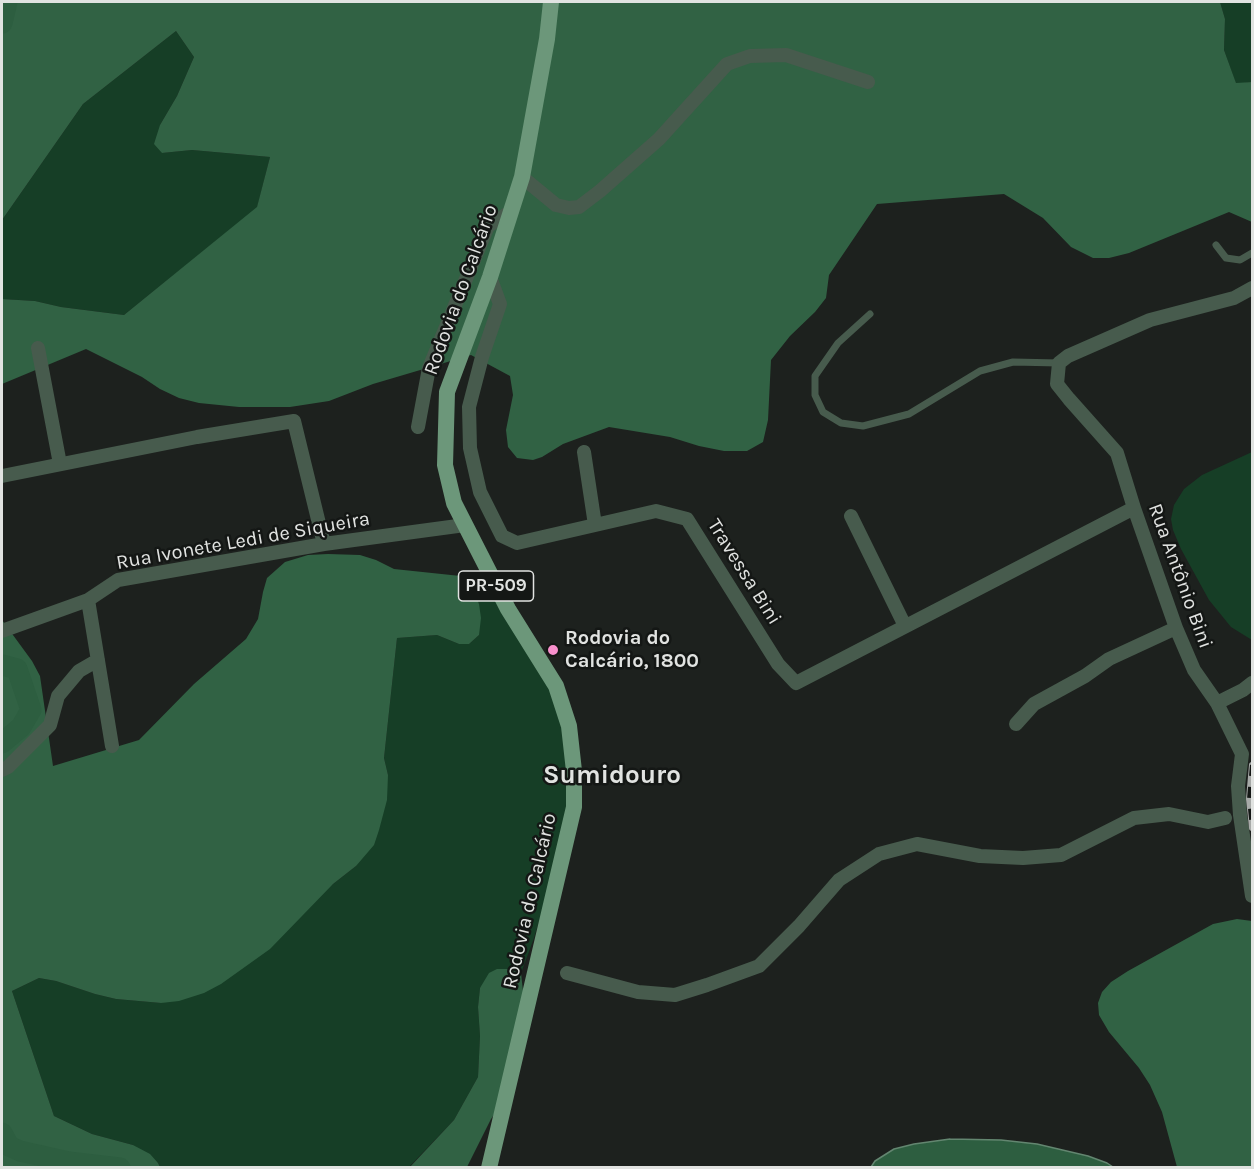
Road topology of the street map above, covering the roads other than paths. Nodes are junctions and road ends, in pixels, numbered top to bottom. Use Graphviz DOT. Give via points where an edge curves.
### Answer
graph roads {
  1 [pos="551,2"];
  2 [pos="868,82"];
  3 [pos="522,177"];
  4 [pos="512,211"];
  5 [pos="1215,245"];
  6 [pos="1252,253"];
  7 [pos="490,277"];
  8 [pos="1252,288"];
  9 [pos="870,314"];
  10 [pos="38,348"];
  11 [pos="1059,363"];
  12 [pos="418,428"];
  13 [pos="584,452"];
  14 [pos="60,464"];
  15 [pos="2,476"];
  16 [pos="1134,508"];
  17 [pos="851,516"];
  18 [pos="465,525"];
  19 [pos="595,525"];
  20 [pos="324,544"];
  21 [pos="88,600"];
  22 [pos="905,626"];
  23 [pos="1176,628"];
  24 [pos="2,631"];
  25 [pos="98,660"];
  26 [pos="1252,683"];
  27 [pos="1217,703"];
  28 [pos="1016,724"];
  29 [pos="112,746"];
  30 [pos="2,770"];
  31 [pos="1225,818"];
  32 [pos="1252,896"];
  33 [pos="567,973"];
  34 [pos="489,1167"];
  1 -- 3 [label="main road, Rodovia do Calcário / PR-509"];
  2 -- 3 [label="street" via="786,55 750,56 727,64 659,139 579,207 556,205"];
  3 -- 4 [label="main road, Rodovia do Calcário / PR-509"];
  4 -- 7 [label="main road, Rodovia do Calcário / PR-509"];
  4 -- 12 [label="street" via="488,226 429,368"];
  5 -- 6 [label="lane" via="1226,258 1240,260"];
  7 -- 18 [label="main road, Rodovia do Calcário / PR-509" via="447,392 444,465 454,503"];
  7 -- 19 [label="street, Travessa Bini" via="500,304 469,406 470,448 480,492 502,536 517,543"];
  8 -- 11 [label="street" via="1234,298 1150,320"];
  9 -- 11 [label="lane" via="838,343 815,376 815,396 823,412 841,423 863,426 909,414 980,371 1012,362"];
  10 -- 14 [label="street"];
  11 -- 16 [label="street, Rua Antônio Bini" via="1057,384 1117,453"];
  13 -- 19 [label="street"];
  14 -- 15 [label="street"];
  14 -- 20 [label="street" via="294,421"];
  16 -- 22 [label="street, Travessa Bini"];
  16 -- 23 [label="street, Rua Antônio Bini"];
  17 -- 22 [label="street"];
  18 -- 20 [label="street, Rua Ivonete Ledi de Siqueira"];
  18 -- 34 [label="main road, Rodovia do Calcário / PR-509" via="508,609 556,686 569,726 574,771 574,807"];
  19 -- 22 [label="street, Travessa Bini" via="656,510 687,519 778,664 796,683"];
  20 -- 21 [label="street, Rua Ivonete Ledi de Siqueira" via="118,580"];
  21 -- 24 [label="street, Rua Ivonete Ledi de Siqueira"];
  21 -- 25 [label="street"];
  23 -- 27 [label="street, Rua Antônio Bini" via="1194,670"];
  23 -- 28 [label="street" via="1109,659 1034,704"];
  25 -- 29 [label="street"];
  25 -- 30 [label="street" via="72,679 58,696 50,725"];
  26 -- 27 [label="street"];
  27 -- 32 [label="street, Rua Antônio Bini" via="1242,753 1238,786"];
  31 -- 33 [label="street" via="1208,822 1169,814 1134,819 1061,855 980,856 917,844 879,854 838,879 759,966 675,995 638,992"];
}
